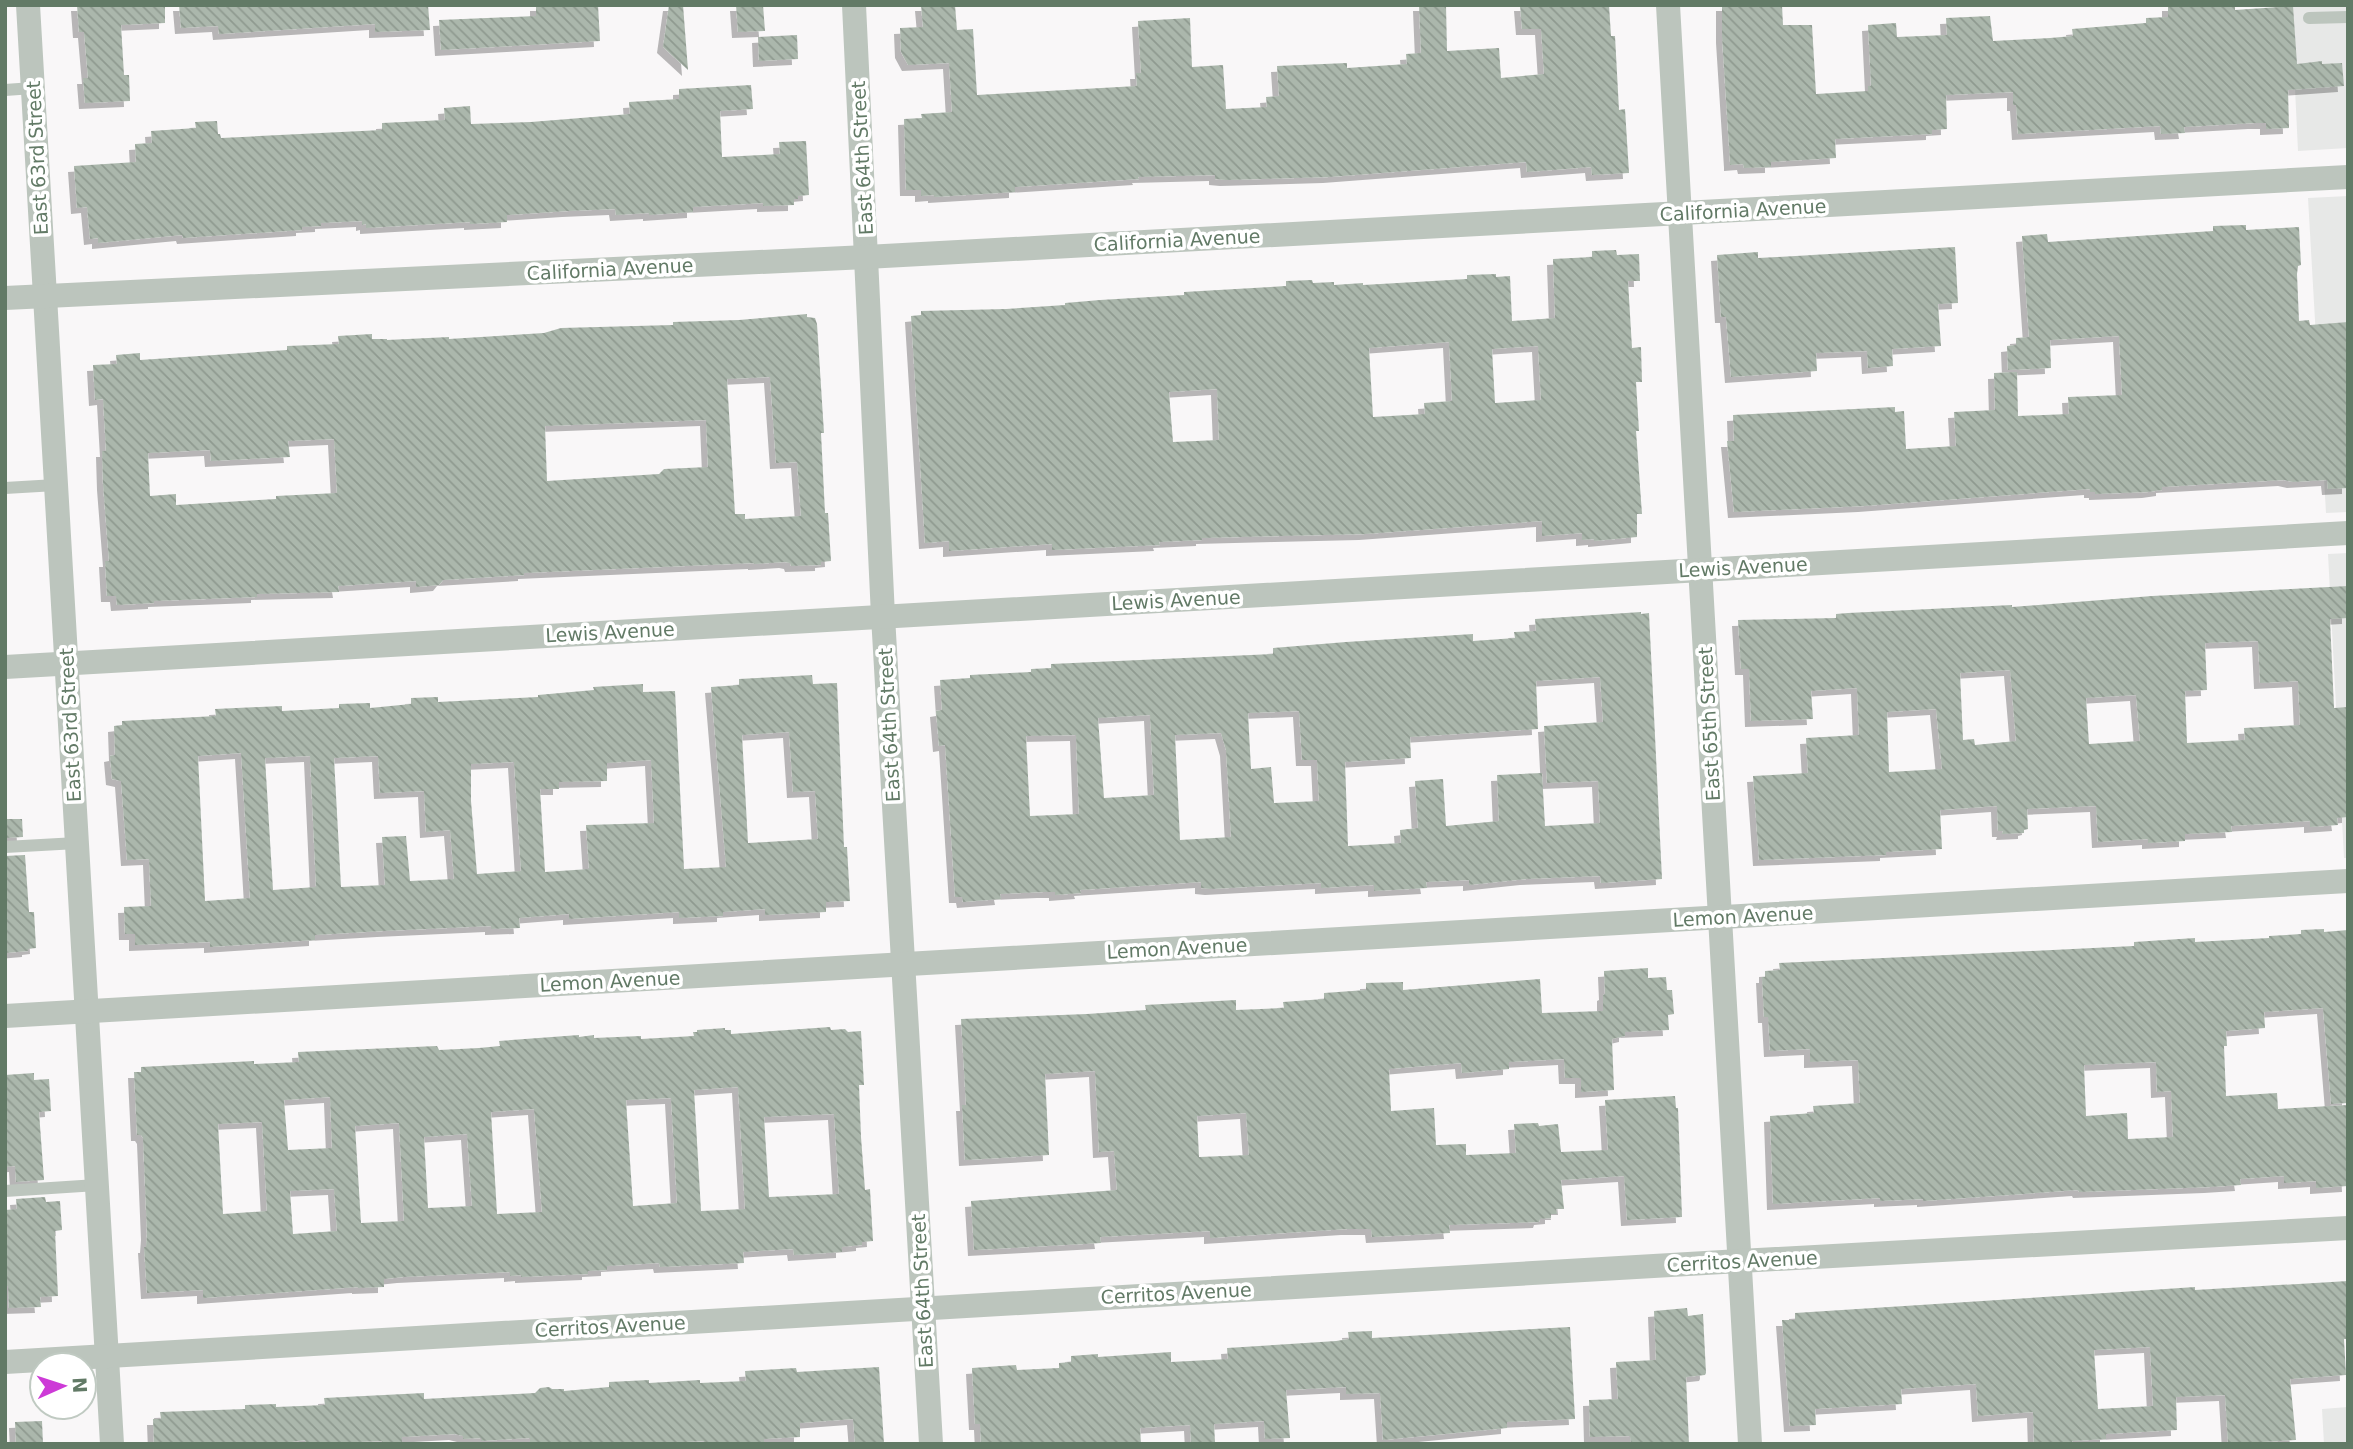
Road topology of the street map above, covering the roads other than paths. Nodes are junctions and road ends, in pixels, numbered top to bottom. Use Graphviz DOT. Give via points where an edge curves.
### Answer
graph roads {
  1 [pos="28,5"];
  2 [pos="854,5"];
  3 [pos="1668,5"];
  4 [pos="2348,17"];
  5 [pos="2309,18"];
  6 [pos="33,88"];
  7 [pos="5,90"];
  8 [pos="2348,177"];
  9 [pos="1680,214"];
  10 [pos="866,257"];
  11 [pos="45,295"];
  12 [pos="5,298"];
  13 [pos="56,485"];
  14 [pos="5,488"];
  15 [pos="2348,533"];
  16 [pos="1700,570"];
  17 [pos="883,617"];
  18 [pos="66,663"];
  19 [pos="5,667"];
  20 [pos="77,844"];
  21 [pos="5,847"];
  22 [pos="2348,880"];
  23 [pos="1721,917"];
  24 [pos="903,964"];
  25 [pos="87,1012"];
  26 [pos="5,1016"];
  27 [pos="97,1185"];
  28 [pos="5,1191"];
  29 [pos="2348,1228"];
  30 [pos="1740,1261"];
  31 [pos="923,1308"];
  32 [pos="107,1356"];
  33 [pos="5,1362"];
  34 [pos="112,1444"];
  35 [pos="930,1444"];
  36 [pos="1749,1444"];
  1 -- 6 [label="street, East 63rd Street"];
  2 -- 10 [label="street, East 64th Street"];
  3 -- 9 [label="street, East 65th Street"];
  4 -- 5 [label="lane"];
  6 -- 7 [label="lane"];
  6 -- 11 [label="street, East 63rd Street"];
  8 -- 9 [label="street, California Avenue"];
  9 -- 10 [label="street, California Avenue"];
  9 -- 16 [label="street, East 65th Street"];
  10 -- 11 [label="street, California Avenue"];
  10 -- 17 [label="street, East 64th Street"];
  11 -- 12 [label="street, California Avenue"];
  11 -- 13 [label="street, East 63rd Street"];
  13 -- 14 [label="lane"];
  13 -- 18 [label="street, East 63rd Street"];
  15 -- 16 [label="street, Lewis Avenue"];
  16 -- 17 [label="street, Lewis Avenue"];
  16 -- 23 [label="street, East 65th Street"];
  17 -- 18 [label="street, Lewis Avenue"];
  17 -- 24 [label="street, East 64th Street"];
  18 -- 19 [label="street, Lewis Avenue"];
  18 -- 20 [label="street, East 63rd Street"];
  20 -- 21 [label="lane"];
  20 -- 25 [label="street, East 63rd Street"];
  22 -- 23 [label="street, Lemon Avenue"];
  23 -- 24 [label="street, Lemon Avenue"];
  23 -- 30 [label="street, East 65th Street"];
  24 -- 25 [label="street, Lemon Avenue"];
  24 -- 31 [label="street, East 64th Street"];
  25 -- 26 [label="street, Lemon Avenue"];
  25 -- 27 [label="street, East 63rd Street"];
  27 -- 28 [label="lane"];
  27 -- 32 [label="street, East 63rd Street"];
  29 -- 30 [label="street, Cerritos Avenue"];
  30 -- 31 [label="street, Cerritos Avenue"];
  30 -- 36 [label="street, East 65th Street"];
  31 -- 32 [label="street, Cerritos Avenue"];
  31 -- 35 [label="street, East 64th Street"];
  32 -- 33 [label="street, Cerritos Avenue"];
  32 -- 34 [label="street, East 63rd Street"];
}
